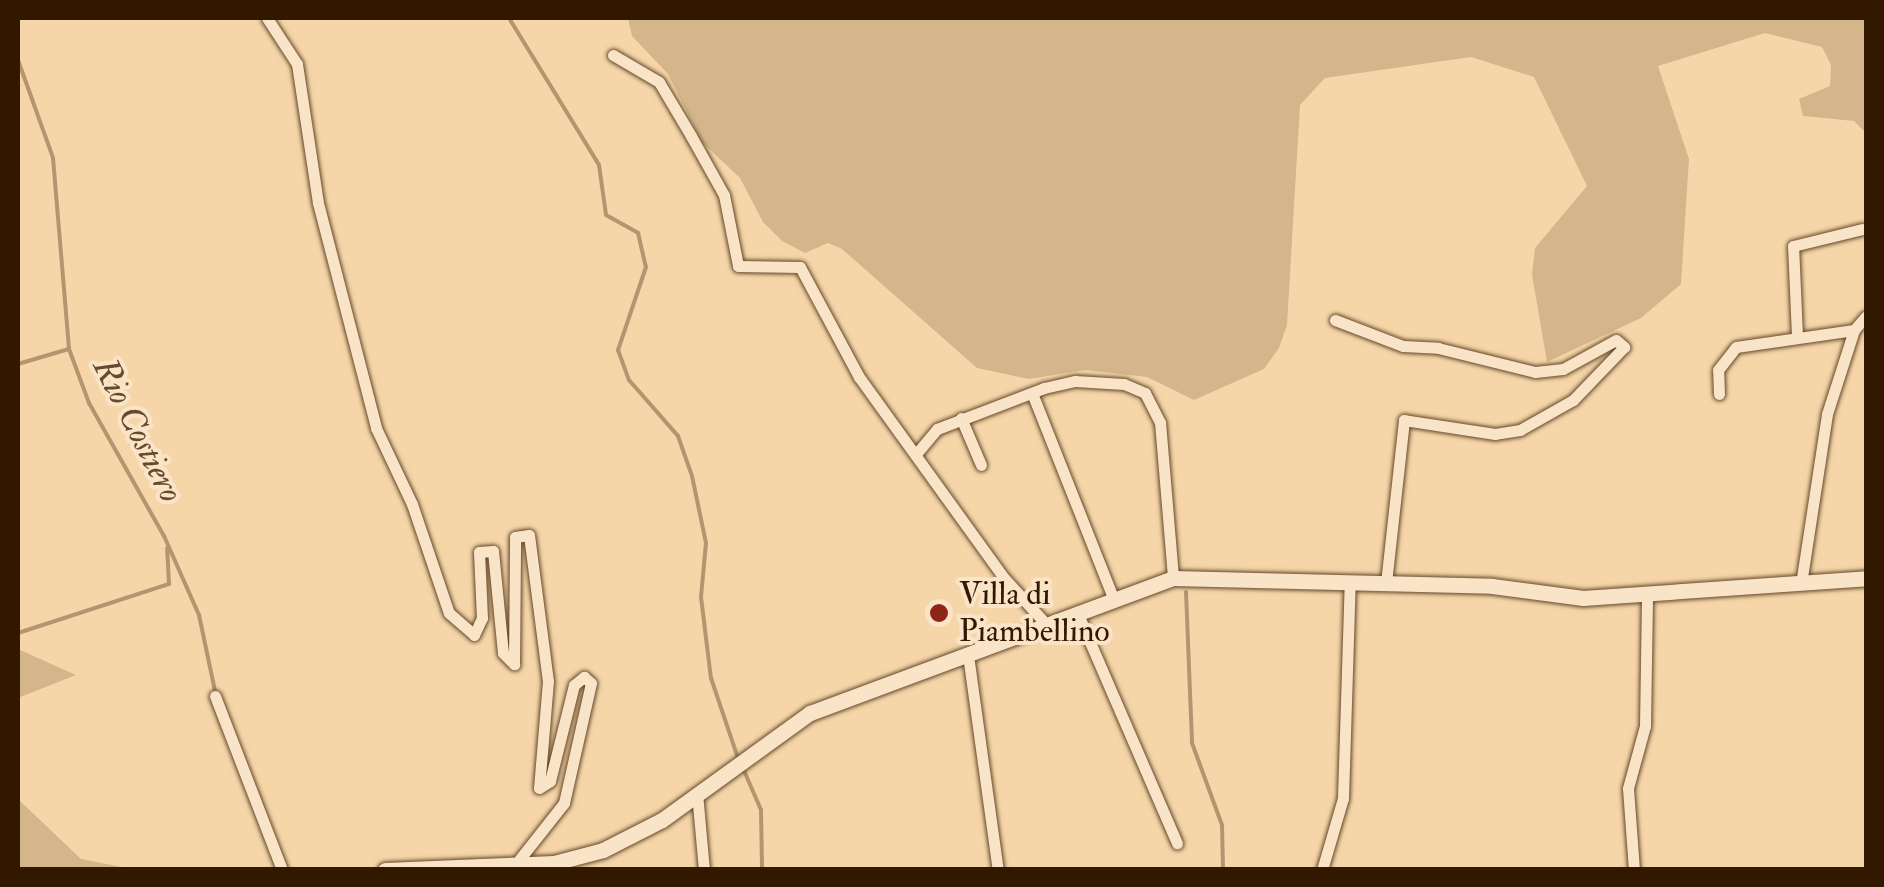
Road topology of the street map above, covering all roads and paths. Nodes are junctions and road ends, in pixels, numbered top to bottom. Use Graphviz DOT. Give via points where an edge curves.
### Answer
graph roads {
  1 [pos="267,18"];
  2 [pos="613,55"];
  3 [pos="1862,229"];
  4 [pos="1866,316"];
  5 [pos="1335,320"];
  6 [pos="1854,330"];
  7 [pos="1797,336"];
  8 [pos="1032,393"];
  9 [pos="1719,394"];
  10 [pos="961,418"];
  11 [pos="916,454"];
  12 [pos="981,465"];
  13 [pos="1173,578"];
  14 [pos="1866,578"];
  15 [pos="1350,581"];
  16 [pos="1386,582"];
  17 [pos="1801,584"];
  18 [pos="1647,596"];
  19 [pos="1113,598"];
  20 [pos="1076,612"];
  21 [pos="1046,624"];
  22 [pos="968,655"];
  23 [pos="216,696"];
  24 [pos="697,792"];
  25 [pos="1178,843"];
  26 [pos="511,867"];
  27 [pos="282,870"];
  28 [pos="385,870"];
  29 [pos="704,870"];
  30 [pos="998,870"];
  31 [pos="1322,870"];
  32 [pos="1634,870"];
  1 -- 26 [label="street" via="297,64 318,203 376,428 412,504 450,614 474,634 482,618 480,552 493,552 504,653 514,664 515,537 529,535 548,680 539,788 550,781 574,686 584,677 590,683 564,803"];
  2 -- 11 [label="street" via="658,82 692,136 724,196 738,266 800,267 859,377"];
  3 -- 7 [label="street" via="1793,246"];
  4 -- 6 [label="street"];
  5 -- 16 [label="street" via="1403,346 1535,372 1563,369 1616,340 1624,348 1574,400 1520,430 1495,434 1404,420"];
  6 -- 7 [label="street"];
  6 -- 17 [label="street" via="1827,414"];
  7 -- 9 [label="street" via="1736,347 1718,370"];
  8 -- 10 [label="street"];
  8 -- 13 [label="street" via="1075,381 1124,384 1145,394 1162,434"];
  8 -- 19 [label="street"];
  10 -- 11 [label="street" via="937,429"];
  10 -- 12 [label="street"];
  11 -- 21 [label="street" via="1004,578"];
  13 -- 15 [label="main road"];
  13 -- 19 [label="main road"];
  14 -- 17 [label="main road"];
  15 -- 16 [label="main road"];
  15 -- 31 [label="street" via="1342,798"];
  16 -- 18 [label="main road" via="1583,598"];
  17 -- 18 [label="main road"];
  18 -- 32 [label="street" via="1645,726 1628,788"];
  19 -- 20 [label="main road"];
  20 -- 21 [label="main road"];
  20 -- 25 [label="street"];
  21 -- 22 [label="main road"];
  22 -- 24 [label="main road" via="810,713"];
  22 -- 30 [label="street"];
  23 -- 27 [label="street"];
  24 -- 26 [label="main road" via="603,850"];
  24 -- 29 [label="street"];
  26 -- 28 [label="main road"];
}
